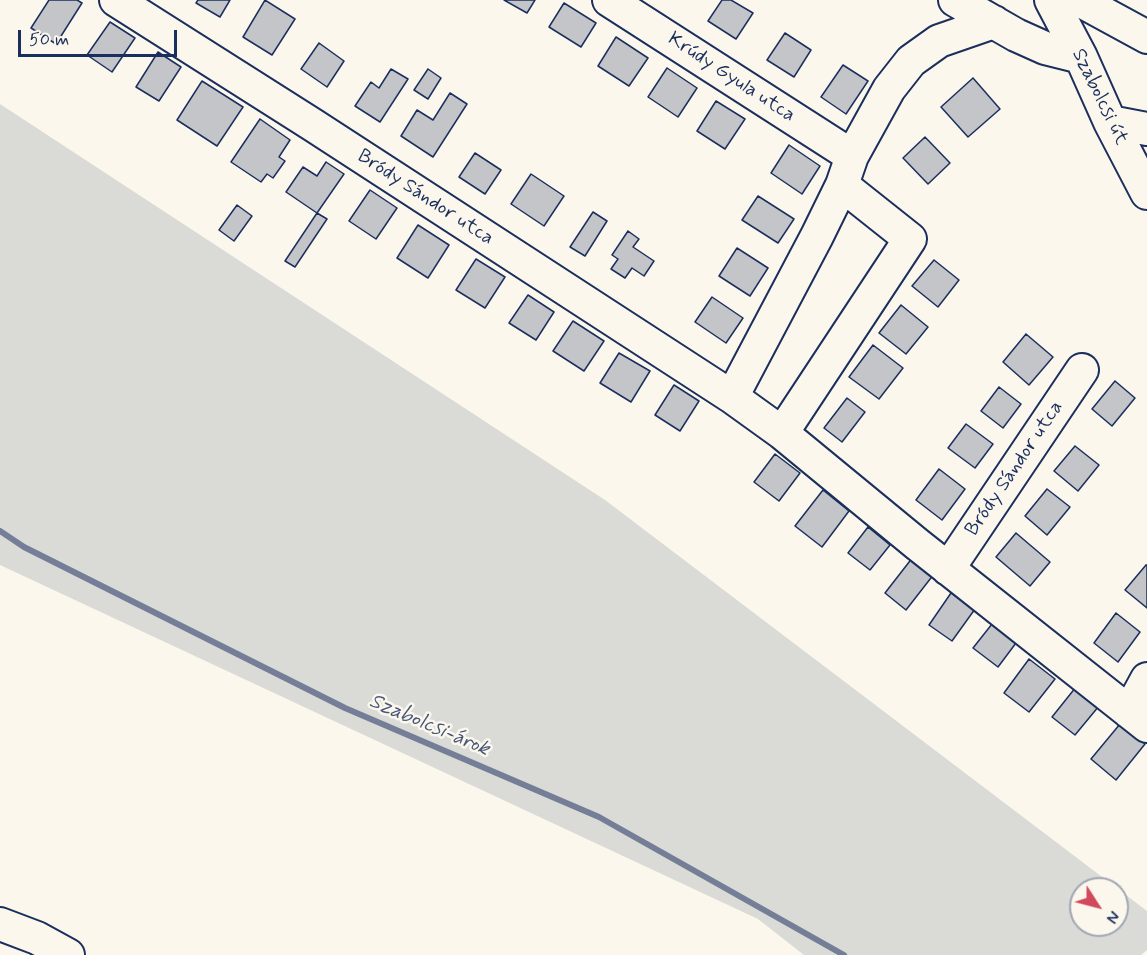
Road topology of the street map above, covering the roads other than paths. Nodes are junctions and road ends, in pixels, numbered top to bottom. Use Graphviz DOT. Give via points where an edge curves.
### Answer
graph roads {
  1 [pos="117,0"];
  2 [pos="609,0"];
  3 [pos="955,0"];
  4 [pos="1051,0"];
  5 [pos="1079,0"];
  6 [pos="994,22"];
  7 [pos="1147,37"];
  8 [pos="1081,57"];
  9 [pos="1110,122"];
  10 [pos="1147,129"];
  11 [pos="847,170"];
  12 [pos="1147,193"];
  13 [pos="1082,370"];
  14 [pos="732,397"];
  15 [pos="783,433"];
  16 [pos="948,569"];
  17 [pos="1147,679"];
  18 [pos="1138,719"];
  19 [pos="0,924"];
  20 [pos="68,955"];
  1 -- 14 [label="street, Bródy Sándor utca"];
  2 -- 11 [label="street, Krúdy Gyula utca"];
  3 -- 6 [label="street"];
  4 -- 8 [label="street, Szabolcsi út"];
  5 -- 7 [label="street"];
  6 -- 8 [label="street" via="1045,48"];
  6 -- 11 [label="street" via="939,41 911,61 889,89"];
  8 -- 9 [label="street, Szabolcsi út"];
  9 -- 10 [label="street"];
  9 -- 12 [label="street, Szabolcsi út"];
  11 -- 14 [label="street" via="817,236"];
  11 -- 15 [label="street, Krúdy Gyula utca" via="910,239"];
  13 -- 16 [label="street, Bródy Sándor utca"];
  14 -- 15 [label="street, Bródy Sándor utca"];
  15 -- 16 [label="street"];
  16 -- 18 [label="street"];
  17 -- 18 [label="street"];
  19 -- 20 [label="street"];
}
